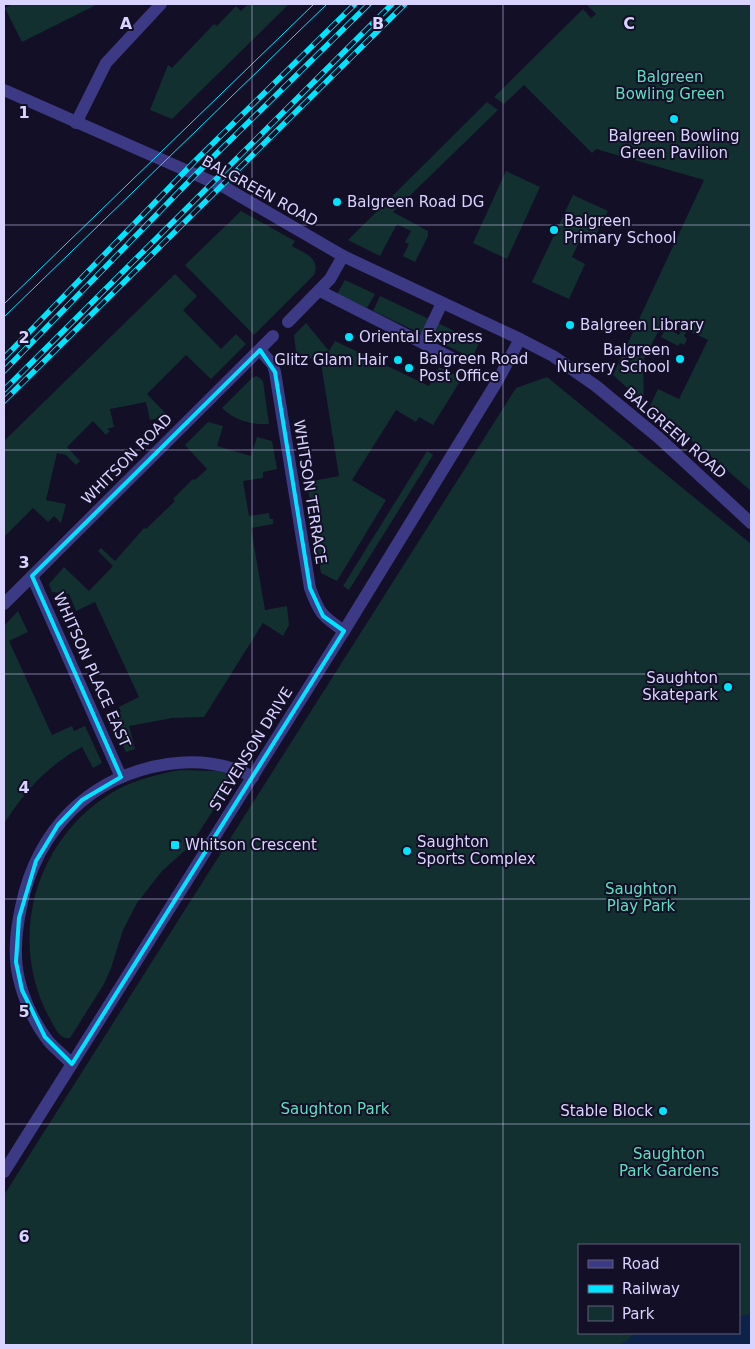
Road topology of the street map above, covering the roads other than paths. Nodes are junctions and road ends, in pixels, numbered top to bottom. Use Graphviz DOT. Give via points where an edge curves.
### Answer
graph roads {
  1 [pos="161,4"];
  2 [pos="4,90"];
  3 [pos="76,122"];
  4 [pos="343,256"];
  5 [pos="320,291"];
  6 [pos="442,303"];
  7 [pos="288,322"];
  8 [pos="274,336"];
  9 [pos="520,339"];
  10 [pos="423,343"];
  11 [pos="260,350"];
  12 [pos="452,358"];
  13 [pos="751,523"];
  14 [pos="32,576"];
  15 [pos="4,604"];
  16 [pos="344,631"];
  17 [pos="121,777"];
  18 [pos="253,777"];
  19 [pos="10,948"];
  20 [pos="72,1064"];
  21 [pos="4,1172"];
  1 -- 3 [label="street" via="106,63"];
  2 -- 3 [label="street, BALGREEN ROAD"];
  3 -- 4 [label="street, BALGREEN ROAD" via="226,188"];
  4 -- 5 [label="street"];
  4 -- 6 [label="street, BALGREEN ROAD"];
  5 -- 7 [label="street"];
  5 -- 10 [label="street"];
  6 -- 9 [label="street, BALGREEN ROAD"];
  6 -- 10 [label="street"];
  8 -- 11 [label="street, WHITSON ROAD"];
  9 -- 13 [label="street, BALGREEN ROAD" via="553,356 596,386 659,438"];
  9 -- 16 [label="street, STEVENSON DRIVE"];
  10 -- 12 [label="street"];
  11 -- 14 [label="street, WHITSON ROAD"];
  11 -- 16 [label="street, WHITSON TERRACE" via="275,372 310,588 323,616"];
  14 -- 15 [label="street, WHITSON ROAD"];
  14 -- 17 [label="street, WHITSON PLACE EAST"];
  16 -- 18 [label="street, STEVENSON DRIVE"];
  17 -- 18 [label="street" via="176,763 230,767"];
  17 -- 19 [label="street" via="72,808 45,843 23,898"];
  18 -- 20 [label="street, STEVENSON DRIVE"];
  19 -- 20 [label="street" via="33,1016 51,1043"];
  20 -- 21 [label="street, STEVENSON DRIVE"];
}
